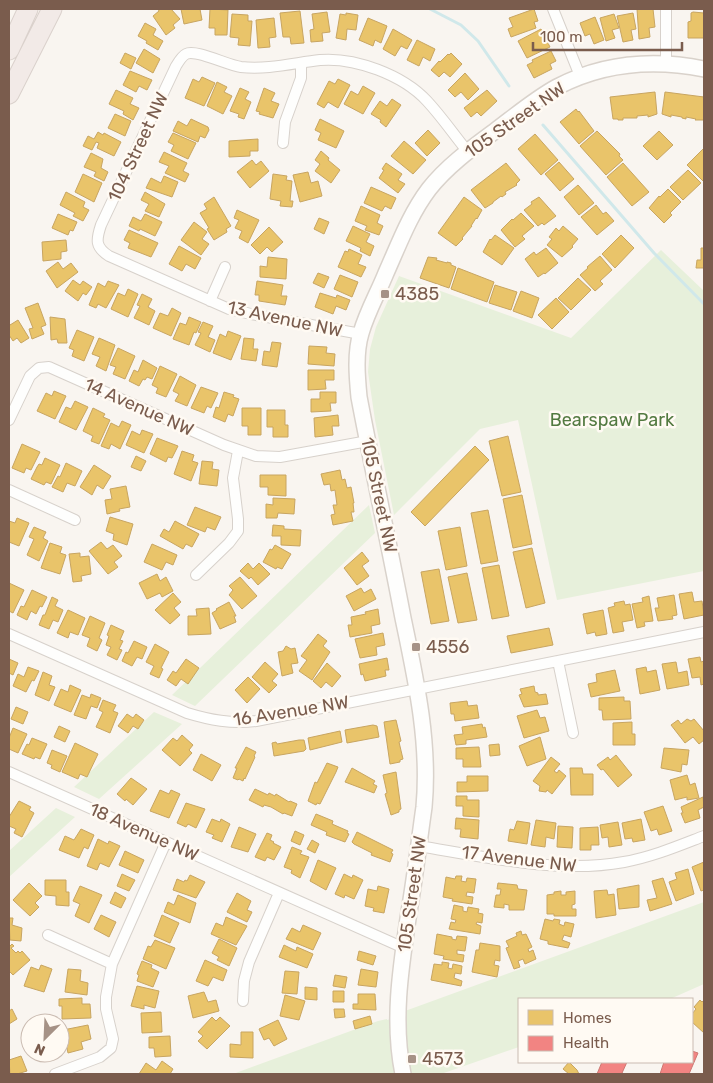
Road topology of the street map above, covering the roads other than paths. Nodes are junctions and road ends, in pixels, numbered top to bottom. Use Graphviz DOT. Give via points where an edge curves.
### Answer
graph roads {
  1 [pos="28,9"];
  2 [pos="52,9"];
  3 [pos="553,9"];
  4 [pos="666,9"];
  5 [pos="9,50"];
  6 [pos="300,63"];
  7 [pos="666,63"];
  8 [pos="704,69"];
  9 [pos="580,76"];
  10 [pos="9,94"];
  11 [pos="283,143"];
  12 [pos="468,152"];
  13 [pos="97,245"];
  14 [pos="225,267"];
  15 [pos="210,301"];
  16 [pos="361,334"];
  17 [pos="9,420"];
  18 [pos="368,442"];
  19 [pos="238,451"];
  20 [pos="9,490"];
  21 [pos="75,520"];
  22 [pos="196,575"];
  23 [pos="704,632"];
  24 [pos="9,634"];
  25 [pos="558,661"];
  26 [pos="417,689"];
  27 [pos="573,733"];
  28 [pos="9,772"];
  29 [pos="704,836"];
  30 [pos="166,842"];
  31 [pos="419,846"];
  32 [pos="279,893"];
  33 [pos="48,935"];
  34 [pos="404,948"];
  35 [pos="112,964"];
  36 [pos="243,1001"];
  37 [pos="55,1074"];
  38 [pos="403,1074"];
  1 -- 5 [label="highway"];
  2 -- 10 [label="highway"];
  3 -- 9 [label="street, 105 Street NW"];
  4 -- 7 [label="street"];
  6 -- 11 [label="street" via="301,78 285,122"];
  6 -- 12 [label="street" via="336,59 350,61 396,79 427,101"];
  6 -- 13 [label="street, 104 Street NW" via="248,68 198,53 187,54 176,66 101,225"];
  7 -- 8 [label="street"];
  7 -- 9 [label="street" via="618,66"];
  9 -- 12 [label="street, 105 Street NW" via="538,99"];
  12 -- 16 [label="street, 105 Street NW" via="441,176 414,212"];
  13 -- 15 [label="street, 13 Avenue NW" via="108,256"];
  14 -- 15 [label="street, 13 Avenue NW"];
  15 -- 16 [label="street, 13 Avenue NW" via="251,314"];
  16 -- 18 [label="street, 105 Street NW" via="357,380"];
  17 -- 19 [label="street, 14 Avenue NW" via="30,376 39,368 49,368"];
  18 -- 19 [label="street, 14 Avenue NW" via="280,457"];
  18 -- 26 [label="street, 105 Street NW"];
  19 -- 22 [label="street" via="233,478 238,531"];
  20 -- 21 [label="street"];
  23 -- 25 [label="street, 16 Avenue NW"];
  24 -- 26 [label="street, 16 Avenue NW" via="187,712 229,723 256,721"];
  25 -- 26 [label="street, 16 Avenue NW"];
  25 -- 27 [label="street"];
  26 -- 31 [label="street, 105 Street NW" via="426,784"];
  28 -- 30 [label="street, 18 Avenue NW"];
  29 -- 31 [label="street, 17 Avenue NW" via="639,859 587,867 537,864"];
  30 -- 32 [label="street, 18 Avenue NW"];
  30 -- 35 [label="street"];
  31 -- 34 [label="street, 105 Street NW"];
  32 -- 34 [label="street, 18 Avenue NW"];
  32 -- 36 [label="street" via="249,962"];
  33 -- 35 [label="street"];
  34 -- 38 [label="street, 105 Street NW" via="396,1028"];
  35 -- 37 [label="street" via="106,997 113,1039 111,1048 100,1057"];
}
